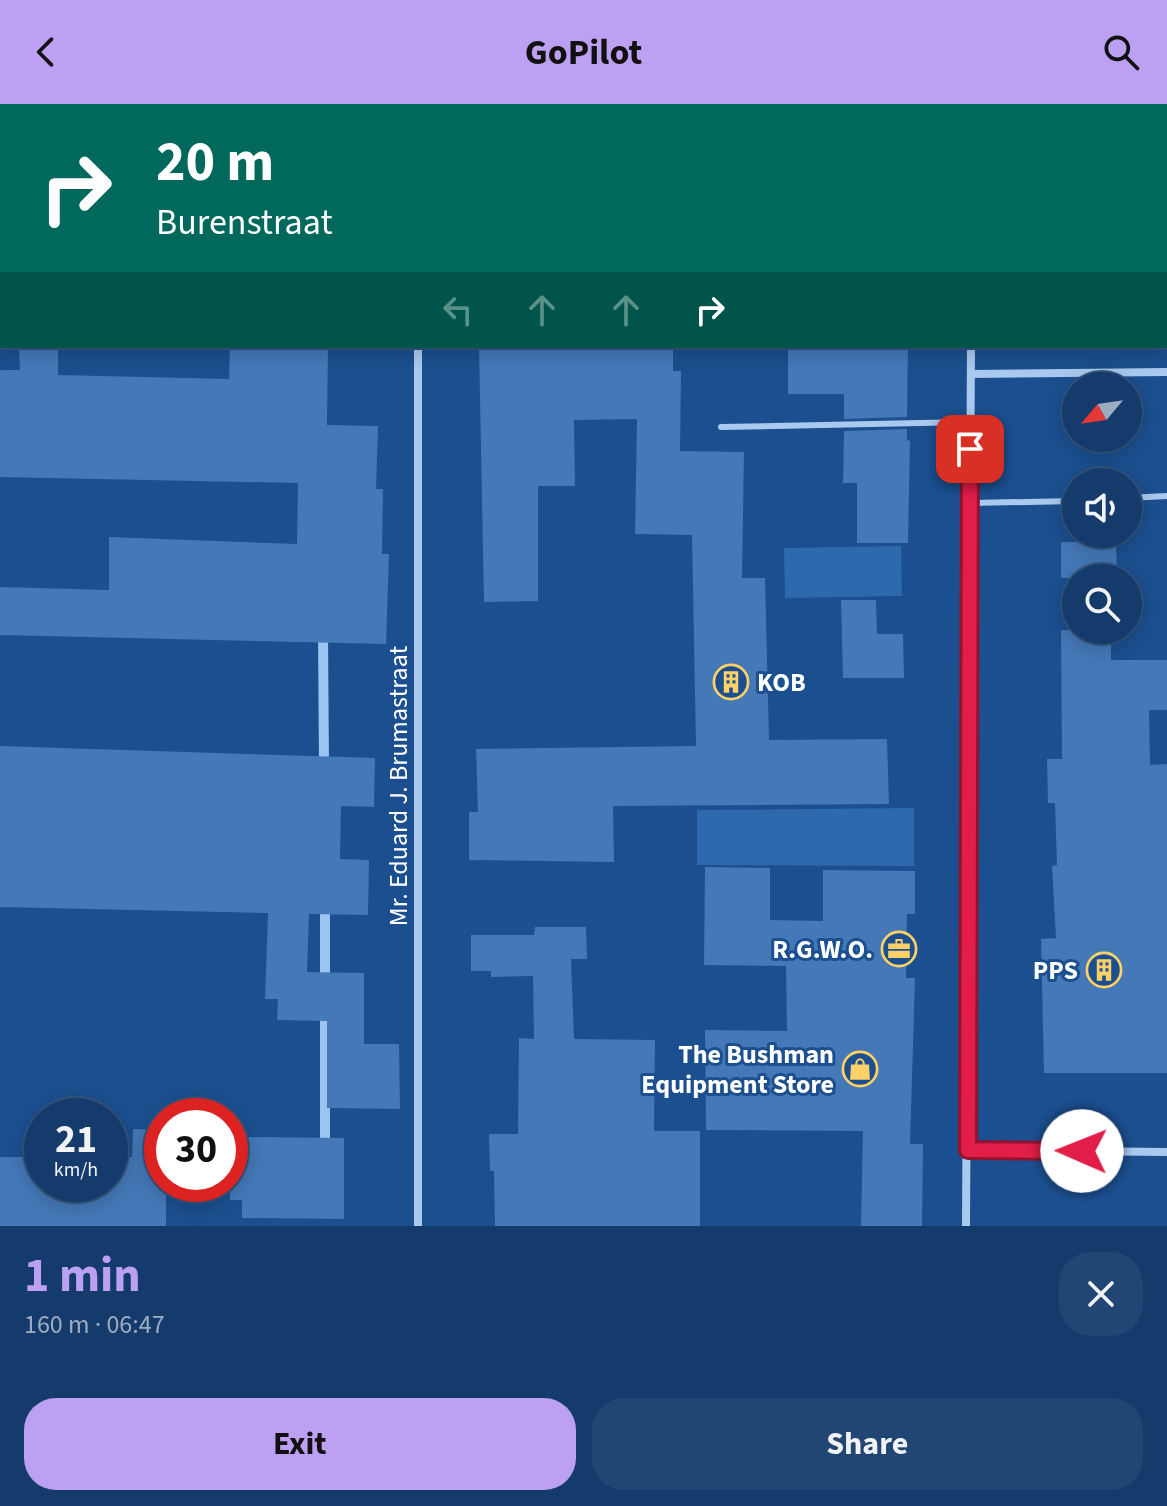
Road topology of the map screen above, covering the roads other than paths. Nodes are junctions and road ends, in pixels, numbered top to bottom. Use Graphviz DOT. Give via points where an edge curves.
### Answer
graph roads {
  1 [pos="418,348"];
  2 [pos="971,348"];
  3 [pos="1167,372"];
  4 [pos="971,374"];
  5 [pos="969,422"];
  6 [pos="721,427"];
  7 [pos="1167,496"];
  8 [pos="1142,497"];
  9 [pos="1062,501"];
  10 [pos="971,503"];
  11 [pos="968,1150"];
  12 [pos="1167,1152"];
  13 [pos="418,1226"];
  14 [pos="966,1226"];
  1 -- 13 [label="street, Mr. Eduard J. Brumastraat"];
  2 -- 4 [label="street"];
  3 -- 4 [label="street"];
  4 -- 5 [label="street"];
  5 -- 6 [label="lane"];
  5 -- 10 [label="street"];
  7 -- 8 [label="lane"];
  9 -- 10 [label="lane"];
  10 -- 11 [label="street"];
  11 -- 12 [label="street"];
  11 -- 14 [label="street"];
}
